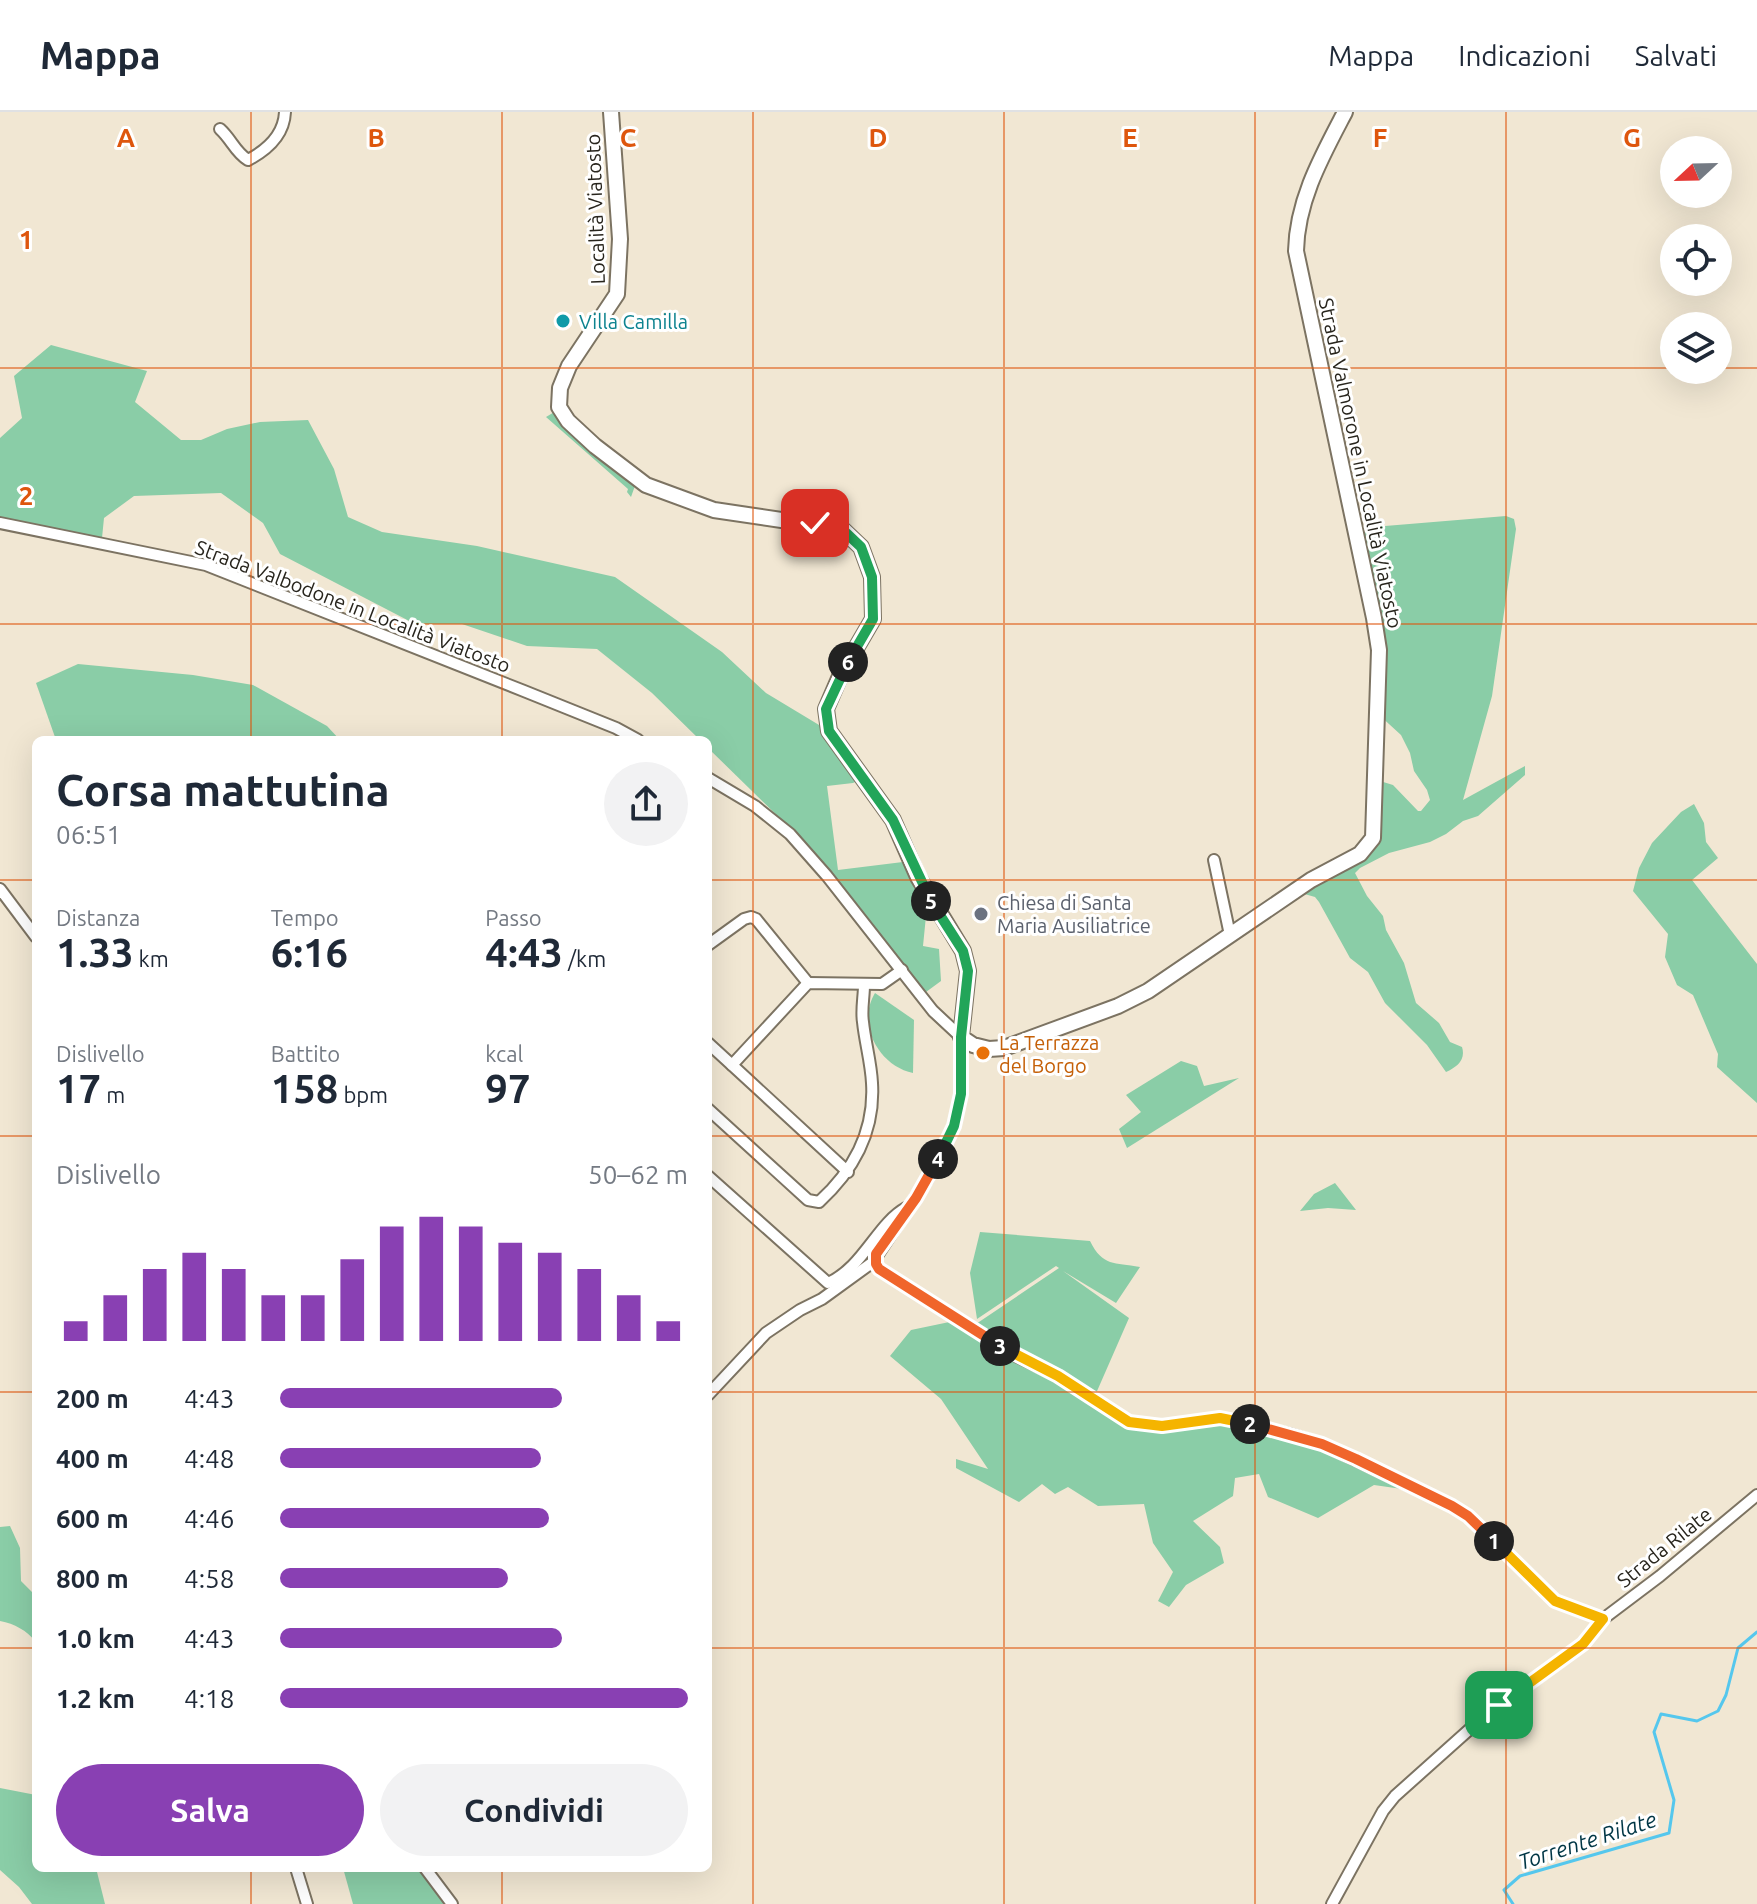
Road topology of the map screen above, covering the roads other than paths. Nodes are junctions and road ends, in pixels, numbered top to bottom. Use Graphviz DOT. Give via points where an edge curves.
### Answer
graph roads {
  1 [pos="285,112"];
  2 [pos="611,112"];
  3 [pos="1345,112"];
  4 [pos="220,129"];
  5 [pos="0,523"];
  6 [pos="631,736"];
  7 [pos="712,780"];
  8 [pos="1214,860"];
  9 [pos="0,889"];
  10 [pos="32,932"];
  11 [pos="1230,935"];
  12 [pos="712,942"];
  13 [pos="902,970"];
  14 [pos="808,983"];
  15 [pos="864,985"];
  16 [pos="961,1037"];
  17 [pos="712,1047"];
  18 [pos="732,1065"];
  19 [pos="712,1113"];
  20 [pos="848,1172"];
  21 [pos="712,1180"];
  22 [pos="911,1205"];
  23 [pos="876,1254"];
  24 [pos="712,1391"];
  25 [pos="1757,1495"];
  26 [pos="1603,1619"];
  27 [pos="297,1872"];
  28 [pos="428,1872"];
  29 [pos="307,1904"];
  30 [pos="452,1904"];
  31 [pos="1332,1904"];
  1 -- 4 [label="street" via="281,132 248,160"];
  2 -- 16 [label="street, Località Viatosto" via="620,239 617,294 569,366 559,407 595,446 646,485 714,510 842,529 861,547 872,577 873,619 826,709 829,731 893,820 918,877 963,951 968,971"];
  3 -- 11 [label="street, Strada Valmorone in Località Viatosto" via="1299,216 1296,251 1379,650 1373,838 1360,854"];
  5 -- 6 [label="street, Strada Valbodone in Località Viatosto" via="206,565"];
  7 -- 13 [label="street" via="790,834"];
  8 -- 11 [label="street"];
  9 -- 10 [label="street"];
  11 -- 16 [label="street, Strada Valmorone in Località Viatosto" via="1148,991 1048,1033 989,1049"];
  12 -- 14 [label="street" via="744,919 756,919"];
  13 -- 15 [label="street" via="882,984"];
  13 -- 16 [label="street"];
  14 -- 15 [label="street"];
  14 -- 18 [label="street"];
  15 -- 20 [label="street" via="870,1120"];
  16 -- 22 [label="street" via="961,1094 954,1126"];
  17 -- 18 [label="street"];
  18 -- 20 [label="street"];
  19 -- 20 [label="street" via="808,1200 819,1202"];
  21 -- 22 [label="street" via="828,1283"];
  22 -- 23 [label="street"];
  23 -- 24 [label="street" via="843,1285 766,1333"];
  23 -- 26 [label="street" via="879,1269 1129,1422 1162,1426 1220,1418 1322,1444 1452,1506 1555,1601"];
  25 -- 26 [label="street, Strada Rilate"];
  26 -- 31 [label="street, Strada Rilate" via="1583,1644 1480,1720 1395,1796"];
  27 -- 29 [label="street"];
  28 -- 30 [label="street"];
}
